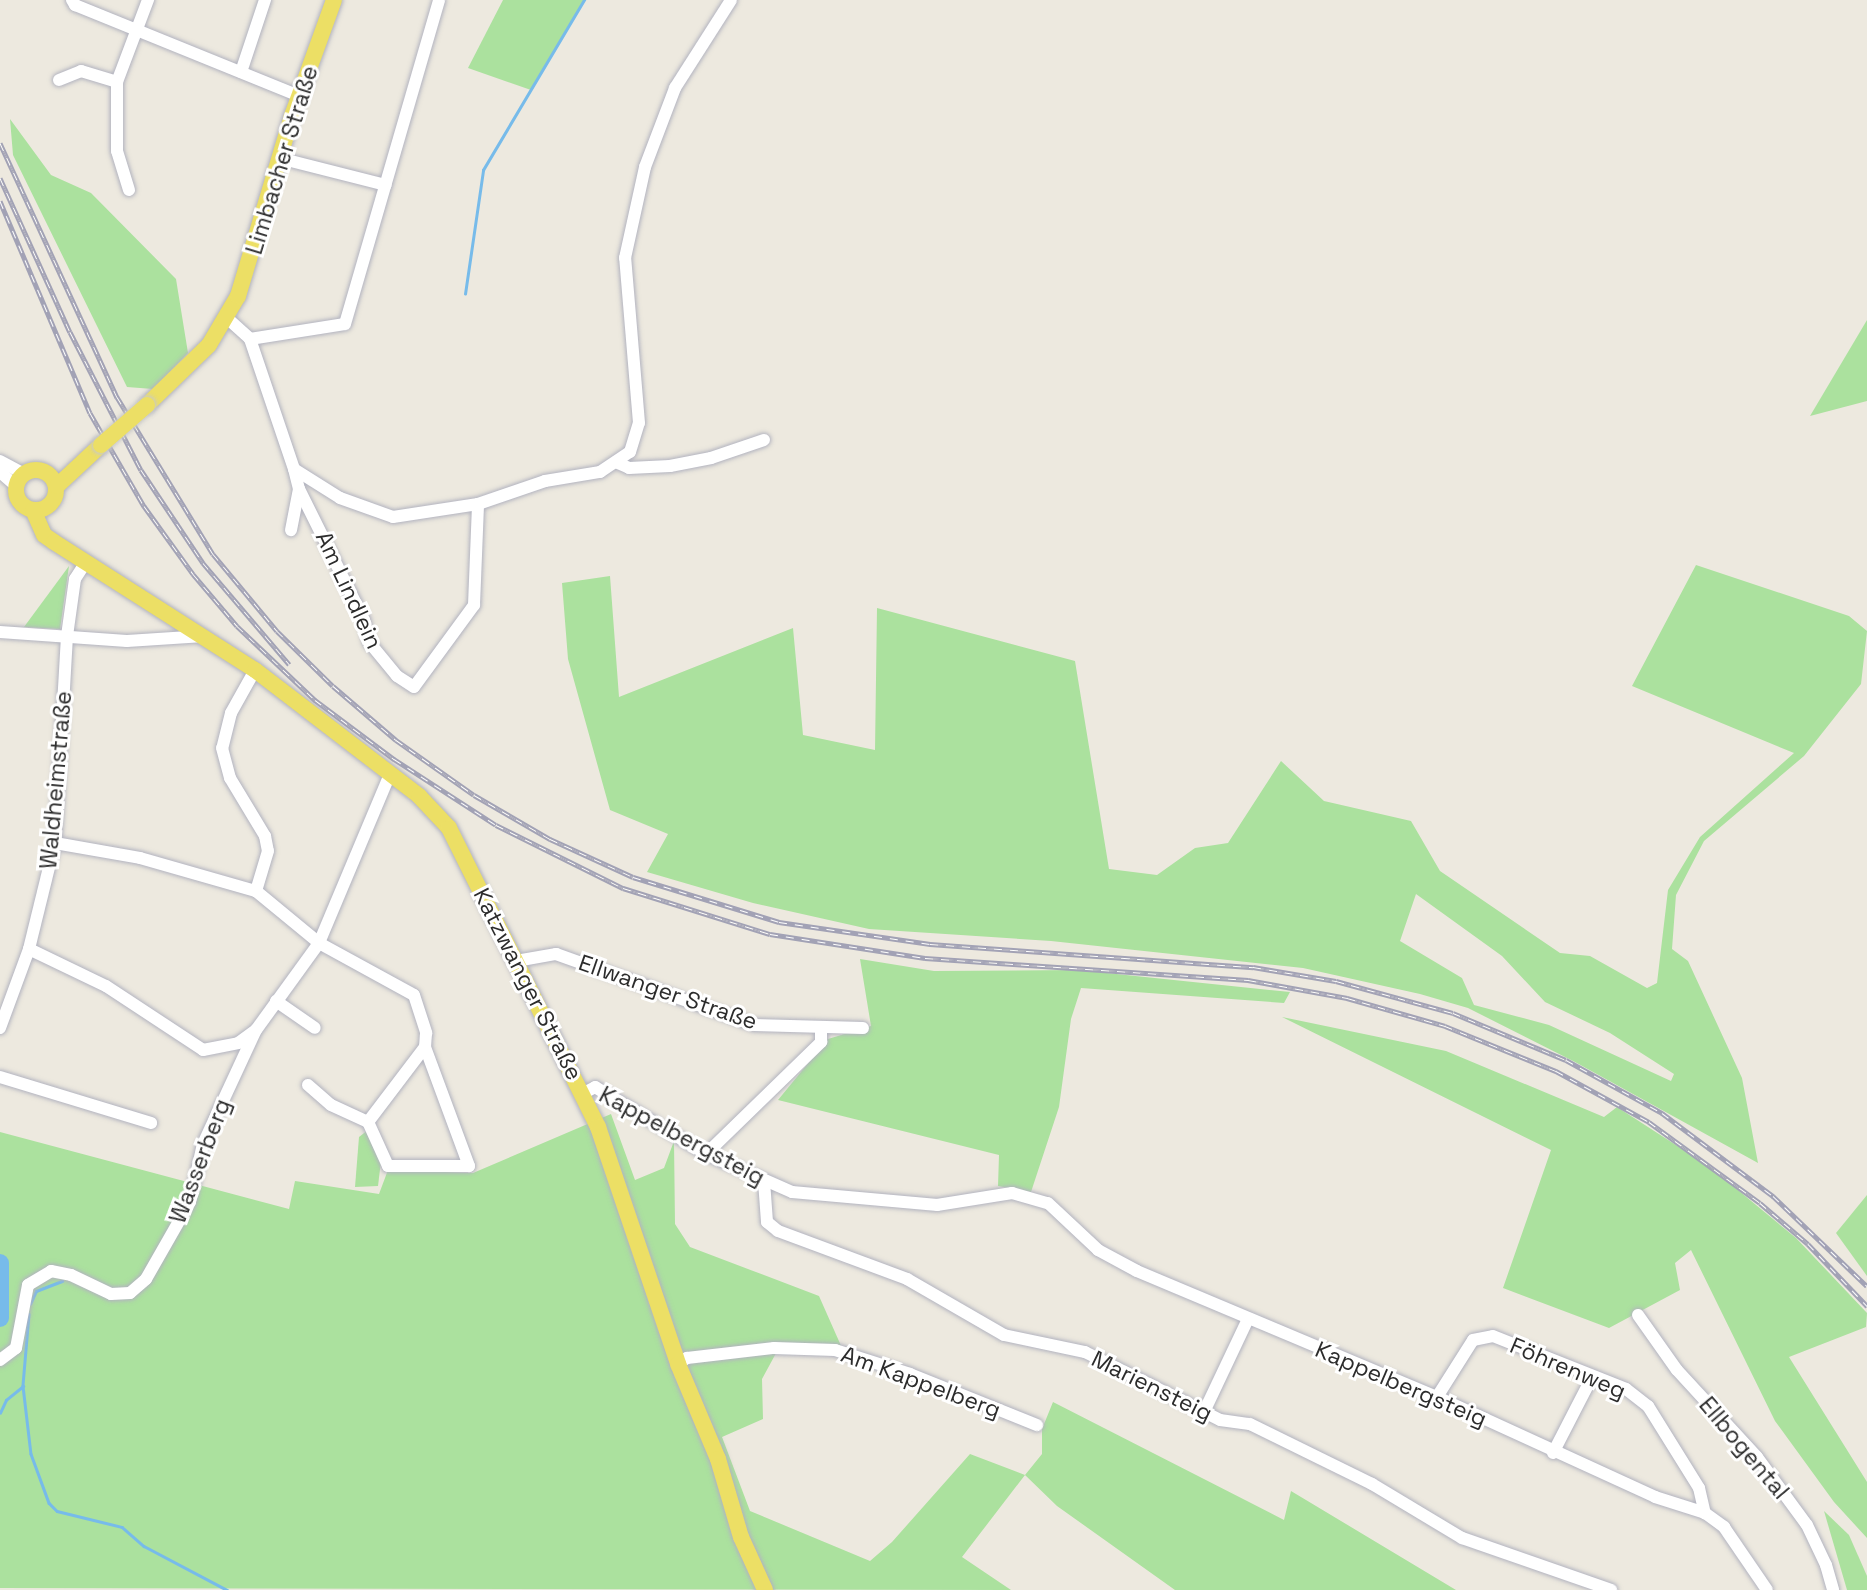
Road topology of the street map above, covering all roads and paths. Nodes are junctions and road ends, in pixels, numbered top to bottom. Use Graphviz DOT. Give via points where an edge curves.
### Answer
graph roads {
  1 [pos="72,0"];
  2 [pos="148,0"];
  3 [pos="265,0"];
  4 [pos="334,0"];
  5 [pos="439,0"];
  6 [pos="731,0"];
  7 [pos="136,30"];
  8 [pos="241,72"];
  9 [pos="59,80"];
  10 [pos="117,82"];
  11 [pos="299,96"];
  12 [pos="279,158"];
  13 [pos="386,185"];
  14 [pos="130,190"];
  15 [pos="227,318"];
  16 [pos="250,339"];
  17 [pos="764,440"];
  18 [pos="0,461"];
  19 [pos="618,463"];
  20 [pos="294,469"];
  21 [pos="0,472"];
  22 [pos="52,479"];
  23 [pos="20,480"];
  24 [pos="299,489"];
  25 [pos="478,504"];
  26 [pos="39,509"];
  27 [pos="291,530"];
  28 [pos="86,562"];
  29 [pos="0,632"];
  30 [pos="67,636"];
  31 [pos="204,636"];
  32 [pos="255,670"];
  33 [pos="390,774"];
  34 [pos="55,843"];
  35 [pos="256,891"];
  36 [pos="319,943"];
  37 [pos="29,949"];
  38 [pos="516,961"];
  39 [pos="276,1001"];
  40 [pos="821,1027"];
  41 [pos="0,1028"];
  42 [pos="315,1028"];
  43 [pos="863,1028"];
  44 [pos="256,1030"];
  45 [pos="425,1047"];
  46 [pos="0,1077"];
  47 [pos="308,1085"];
  48 [pos="582,1094"];
  49 [pos="368,1122"];
  50 [pos="151,1123"];
  51 [pos="706,1154"];
  52 [pos="764,1181"];
  53 [pos="1638,1315"];
  54 [pos="1248,1319"];
  55 [pos="0,1360"];
  56 [pos="678,1364"];
  57 [pos="1592,1377"];
  58 [pos="1437,1397"];
  59 [pos="1204,1412"];
  60 [pos="1037,1425"];
  61 [pos="1553,1453"];
  62 [pos="1705,1513"];
  63 [pos="765,1589"];
  64 [pos="1611,1590"];
  65 [pos="1767,1590"];
  66 [pos="1833,1590"];
  1 -- 7 [label="street"];
  2 -- 7 [label="street"];
  3 -- 8 [label="street"];
  4 -- 11 [label="main road, Limbacher Straße"];
  5 -- 13 [label="street"];
  6 -- 19 [label="street" via="675,88 645,167 625,258 638,431 630,452"];
  7 -- 8 [label="street"];
  7 -- 10 [label="street"];
  8 -- 11 [label="street"];
  9 -- 10 [label="street" via="81,71"];
  10 -- 14 [label="street" via="117,151"];
  11 -- 12 [label="main road, Limbacher Straße"];
  12 -- 13 [label="street"];
  12 -- 15 [label="main road, Limbacher Straße" via="251,265"];
  13 -- 16 [label="street" via="345,324"];
  15 -- 16 [label="street"];
  15 -- 22 [label="main road, Limbacher Straße, bridge" via="196,360 83,460"];
  16 -- 20 [label="street"];
  17 -- 19 [label="street" via="670,466 629,468"];
  18 -- 23 [label="street"];
  19 -- 25 [label="street" via="600,472 545,481"];
  20 -- 24 [label="street"];
  20 -- 25 [label="street" via="340,498 393,517"];
  21 -- 23 [label="street"];
  22 -- 23 [label="main road" via="31,470"];
  22 -- 26 [label="main road" via="52,503"];
  23 -- 26 [label="main road" via="20,502"];
  24 -- 25 [label="street, Am Lindlein" via="365,620 369,642 397,676 414,687 474,604"];
  24 -- 27 [label="street"];
  26 -- 28 [label="main road, Katzwanger Straße" via="44,535"];
  28 -- 30 [label="street, Waldheimstraße" via="75,579"];
  28 -- 31 [label="main road, Katzwanger Straße"];
  29 -- 30 [label="street"];
  30 -- 31 [label="street" via="127,641"];
  30 -- 34 [label="street, Waldheimstraße"];
  31 -- 32 [label="main road, Katzwanger Straße"];
  32 -- 33 [label="main road, Katzwanger Straße"];
  32 -- 35 [label="street" via="231,713 222,748 230,778 265,836 268,851"];
  33 -- 36 [label="street, Wasserberg"];
  33 -- 38 [label="main road, Katzwanger Straße" via="449,828"];
  34 -- 35 [label="street" via="140,858"];
  34 -- 37 [label="street, Waldheimstraße"];
  35 -- 36 [label="street"];
  36 -- 39 [label="street, Wasserberg"];
  36 -- 45 [label="street" via="414,995 426,1033"];
  37 -- 41 [label="street, Waldheimstraße"];
  37 -- 44 [label="street" via="106,986 203,1050 238,1043"];
  38 -- 40 [label="street, Ellwanger Straße" via="556,954 754,1025"];
  38 -- 48 [label="main road, Katzwanger Straße"];
  39 -- 42 [label="street"];
  39 -- 44 [label="street, Wasserberg"];
  40 -- 43 [label="street, Ellwanger Straße"];
  40 -- 51 [label="street" via="821,1042"];
  44 -- 55 [label="street, Wasserberg" via="203,1144 190,1202 146,1279 130,1293 111,1294 51,1271 29,1285 16,1348"];
  45 -- 49 [label="street"];
  45 -- 49 [label="street" via="469,1166 388,1166"];
  46 -- 50 [label="street"];
  47 -- 49 [label="street" via="331,1105"];
  48 -- 51 [label="street, Kappelbergsteig" via="594,1087 608,1093"];
  48 -- 56 [label="main road, Katzwanger Straße"];
  51 -- 52 [label="street, Kappelbergsteig"];
  52 -- 54 [label="street, Kappelbergsteig" via="825,1197 937,1205 1012,1193 1033,1197 1063,1213 1098,1250"];
  52 -- 59 [label="street, Mariensteig" via="767,1222 778,1231 907,1279 1004,1335 1086,1352"];
  53 -- 66 [label="street, Ellbogental" via="1677,1370 1756,1457 1807,1525"];
  54 -- 58 [label="street, Kappelbergsteig"];
  54 -- 59 [label="street"];
  56 -- 60 [label="street, Am Kappelberg" via="687,1358 774,1348 835,1350 910,1374"];
  56 -- 63 [label="main road, Katzwanger Straße" via="718,1459 741,1538"];
  57 -- 58 [label="street, Föhrenweg" via="1493,1336 1473,1340"];
  57 -- 61 [label="street"];
  57 -- 62 [label="street, Föhrenweg" via="1626,1389 1648,1406 1699,1488"];
  58 -- 61 [label="street, Kappelbergsteig"];
  59 -- 64 [label="street, Mariensteig" via="1220,1420 1251,1424 1330,1462 1462,1538"];
  61 -- 62 [label="street, Kappelbergsteig"];
  62 -- 65 [label="street, Kappelbergsteig" via="1731,1535"];
}
